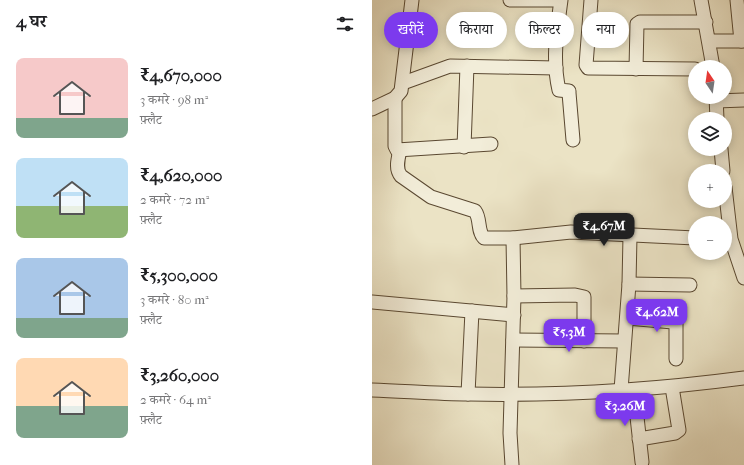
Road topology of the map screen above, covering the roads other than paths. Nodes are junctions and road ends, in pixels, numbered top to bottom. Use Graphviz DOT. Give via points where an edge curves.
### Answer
graph roads {
  1 [pos="412,0"];
  2 [pos="510,0"];
  3 [pos="559,0"];
  4 [pos="591,0"];
  5 [pos="701,0"];
  6 [pos="737,0"];
  7 [pos="524,1"];
  8 [pos="706,22"];
  9 [pos="743,41"];
  10 [pos="709,42"];
  11 [pos="712,60"];
  12 [pos="467,66"];
  13 [pos="556,68"];
  14 [pos="636,69"];
  15 [pos="688,69"];
  16 [pos="403,83"];
  17 [pos="395,98"];
  18 [pos="732,100"];
  19 [pos="744,100"];
  20 [pos="372,109"];
  21 [pos="573,140"];
  22 [pos="491,144"];
  23 [pos="464,147"];
  24 [pos="400,150"];
  25 [pos="630,236"];
  26 [pos="513,238"];
  27 [pos="688,238"];
  28 [pos="732,246"];
  29 [pos="742,265"];
  30 [pos="744,278"];
  31 [pos="629,284"];
  32 [pos="690,285"];
  33 [pos="514,296"];
  34 [pos="372,302"];
  35 [pos="472,311"];
  36 [pos="514,314"];
  37 [pos="627,318"];
  38 [pos="513,340"];
  39 [pos="584,341"];
  40 [pos="624,341"];
  41 [pos="676,359"];
  42 [pos="744,378"];
  43 [pos="672,387"];
  44 [pos="372,390"];
  45 [pos="628,390"];
  46 [pos="468,394"];
  47 [pos="512,394"];
  48 [pos="639,439"];
  49 [pos="642,462"];
  50 [pos="512,465"];
  1 -- 16 [label="street"];
  2 -- 7 [label="street"];
  3 -- 7 [label="street"];
  3 -- 13 [label="street"];
  4 -- 14 [label="street" via="586,65 588,68"];
  5 -- 8 [label="street"];
  6 -- 9 [label="street"];
  8 -- 10 [label="street"];
  8 -- 14 [label="street" via="637,24"];
  9 -- 10 [label="street"];
  10 -- 11 [label="street"];
  12 -- 13 [label="street"];
  12 -- 16 [label="street" via="440,68"];
  12 -- 23 [label="street"];
  13 -- 21 [label="street" via="559,90 570,93"];
  14 -- 15 [label="street"];
  16 -- 17 [label="street" via="400,93"];
  17 -- 20 [label="street"];
  17 -- 24 [label="street" via="395,146"];
  18 -- 19 [label="street"];
  22 -- 23 [label="street"];
  23 -- 24 [label="street"];
  24 -- 26 [label="street" via="398,173 431,197 475,211 482,236"];
  25 -- 26 [label="street" via="571,232"];
  25 -- 27 [label="street"];
  25 -- 31 [label="street"];
  26 -- 33 [label="street"];
  28 -- 29 [label="street"];
  29 -- 30 [label="street"];
  31 -- 32 [label="street"];
  31 -- 37 [label="street"];
  33 -- 36 [label="street"];
  33 -- 39 [label="street" via="584,297"];
  34 -- 35 [label="street"];
  35 -- 36 [label="street"];
  35 -- 46 [label="street"];
  36 -- 38 [label="street"];
  37 -- 40 [label="street"];
  37 -- 41 [label="street" via="676,324"];
  38 -- 39 [label="street"];
  38 -- 47 [label="street"];
  39 -- 40 [label="street"];
  40 -- 45 [label="street"];
  42 -- 43 [label="street"];
  43 -- 45 [label="street"];
  43 -- 48 [label="street" via="679,430 675,433"];
  44 -- 46 [label="street"];
  45 -- 47 [label="street"];
  45 -- 48 [label="street"];
  46 -- 47 [label="street"];
  47 -- 50 [label="street"];
  48 -- 49 [label="street"];
}
